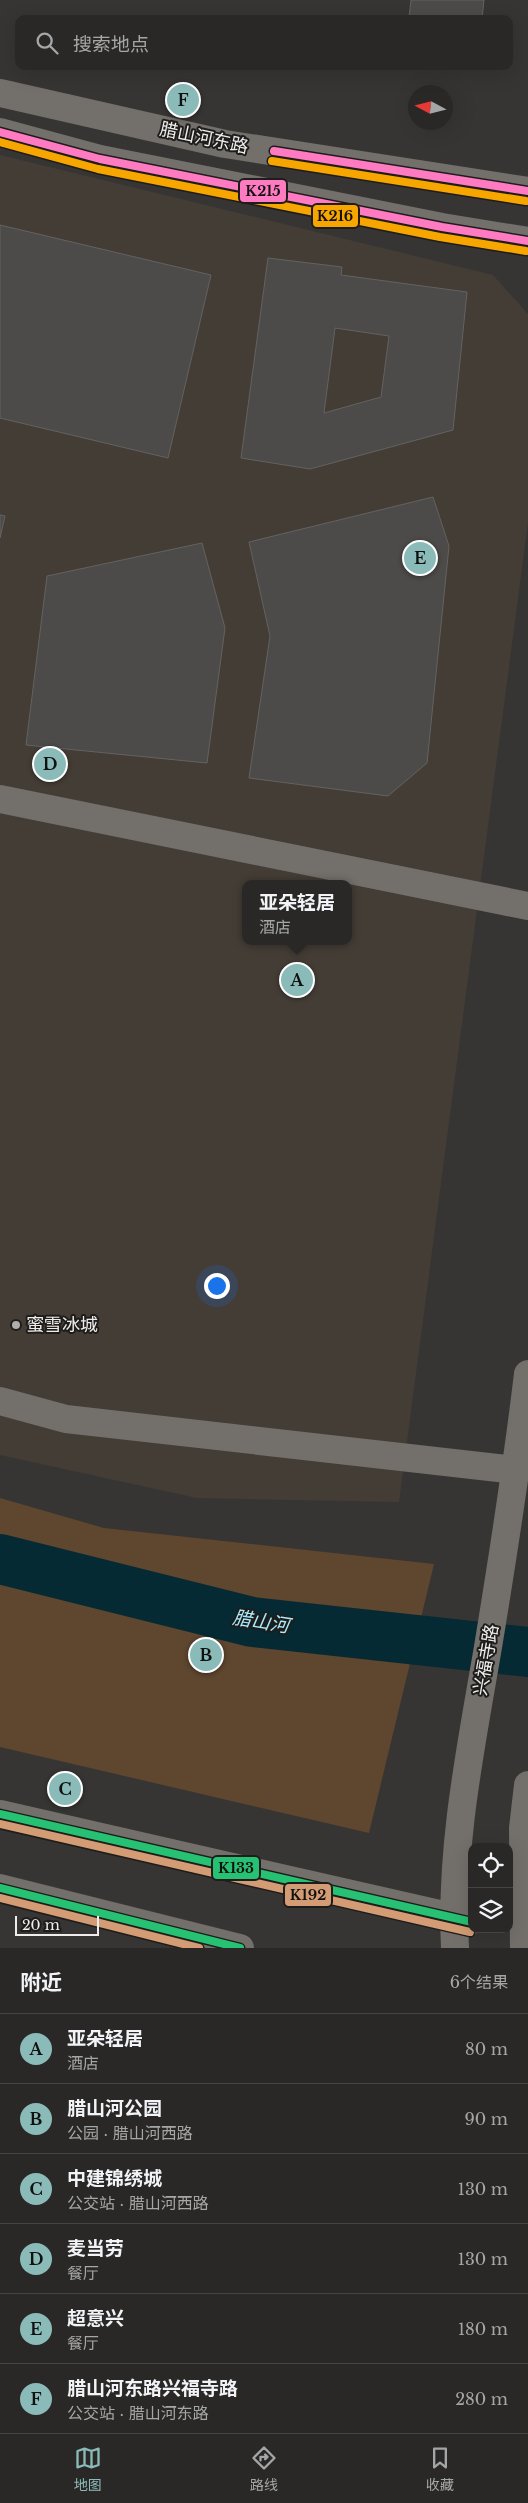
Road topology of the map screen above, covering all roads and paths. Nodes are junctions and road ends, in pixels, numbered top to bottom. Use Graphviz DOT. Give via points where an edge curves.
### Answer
graph roads {
  1 [pos="0,93"];
  2 [pos="0,132"];
  3 [pos="528,192"];
  4 [pos="528,241"];
  5 [pos="0,799"];
  6 [pos="528,906"];
  7 [pos="528,1374"];
  8 [pos="0,1401"];
  9 [pos="516,1470"];
  10 [pos="528,1785"];
  11 [pos="0,1814"];
  12 [pos="0,1888"];
  13 [pos="462,1920"];
  14 [pos="521,1937"];
  15 [pos="240,1948"];
  16 [pos="455,1948"];
  1 -- 3 [label="main road, 腊山河东路" via="225,144"];
  2 -- 4 [label="main road" via="100,159"];
  5 -- 6 [label="main road"];
  7 -- 9 [label="main road, 兴福寺路"];
  8 -- 9 [label="main road" via="66,1419"];
  9 -- 13 [label="main road, 兴福寺路" via="460,1805"];
  10 -- 14 [label="main road" via="523,1828"];
  11 -- 13 [label="main road"];
  12 -- 15 [label="main road"];
  13 -- 16 [label="main road, 兴福寺路"];
}
